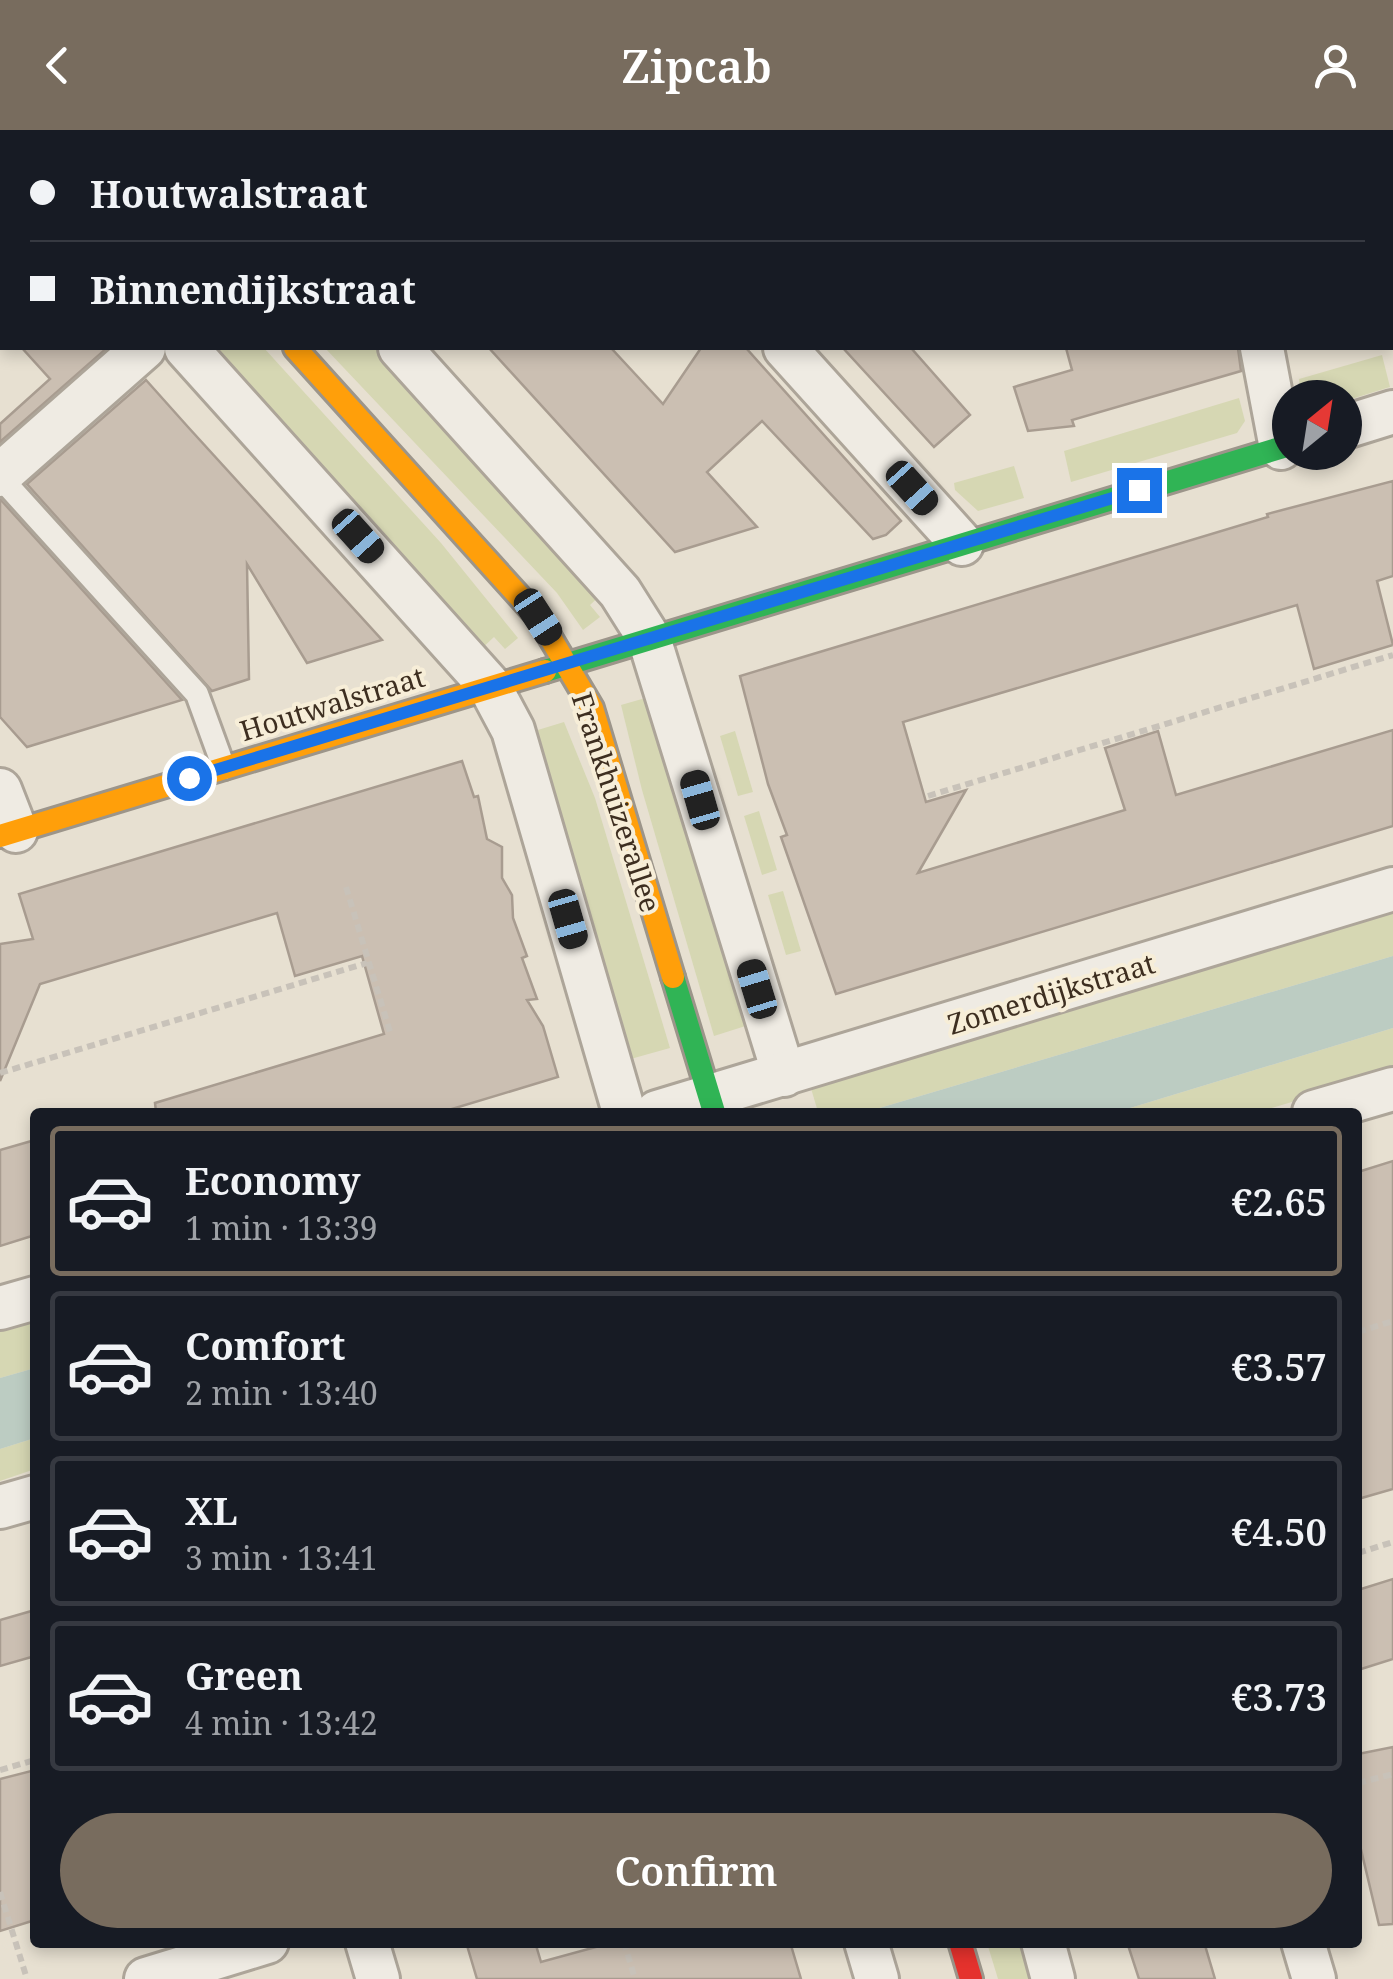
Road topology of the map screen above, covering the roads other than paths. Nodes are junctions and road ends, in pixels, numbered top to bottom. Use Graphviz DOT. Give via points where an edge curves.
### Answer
graph roads {
  1 [pos="142,350"];
  2 [pos="188,350"];
  3 [pos="298,350"];
  4 [pos="402,350"];
  5 [pos="786,350"];
  6 [pos="1262,350"];
  7 [pos="1272,389"];
  8 [pos="1393,412"];
  9 [pos="1362,422"];
  10 [pos="1272,450"];
  11 [pos="0,476"];
  12 [pos="962,544"];
  13 [pos="649,638"];
  14 [pos="566,661"];
  15 [pos="489,686"];
  16 [pos="224,768"];
  17 [pos="0,790"];
  18 [pos="8,833"];
  19 [pos="1393,889"];
  20 [pos="784,1075"];
  21 [pos="1393,1088"];
  22 [pos="712,1106"];
  23 [pos="623,1108"];
  24 [pos="1327,1108"];
  25 [pos="30,1299"];
  26 [pos="0,1308"];
  27 [pos="30,1498"];
  28 [pos="0,1507"];
  29 [pos="248,1948"];
  30 [pos="369,1948"];
  31 [pos="868,1948"];
  32 [pos="962,1948"];
  33 [pos="1045,1948"];
  34 [pos="1305,1948"];
  35 [pos="146,1979"];
  36 [pos="378,1979"];
  37 [pos="876,1979"];
  38 [pos="971,1979"];
  39 [pos="1053,1979"];
  40 [pos="1314,1979"];
  1 -- 11 [label="street"];
  2 -- 15 [label="street"];
  3 -- 14 [label="street, Frankhuizerallee" via="538,617"];
  4 -- 13 [label="street" via="620,592"];
  5 -- 12 [label="street"];
  6 -- 7 [label="street"];
  8 -- 9 [label="street"];
  10 -- 12 [label="street, Houtwalstraat"];
  11 -- 16 [label="lane" via="198,694"];
  12 -- 13 [label="street, Houtwalstraat"];
  13 -- 14 [label="street, Houtwalstraat"];
  13 -- 20 [label="street"];
  14 -- 15 [label="street, Houtwalstraat"];
  14 -- 22 [label="street, Frankhuizerallee" via="592,708"];
  15 -- 16 [label="street, Houtwalstraat"];
  15 -- 23 [label="street" via="513,730"];
  16 -- 18 [label="street, Houtwalstraat"];
  17 -- 18 [label="street"];
  19 -- 20 [label="street, Zomerdijkstraat"];
  20 -- 22 [label="street, Zomerdijkstraat"];
  21 -- 24 [label="street"];
  25 -- 26 [label="street"];
  27 -- 28 [label="street"];
  29 -- 35 [label="street"];
  30 -- 36 [label="street"];
  31 -- 37 [label="street"];
  32 -- 38 [label="street"];
  33 -- 39 [label="street"];
  34 -- 40 [label="street"];
}
